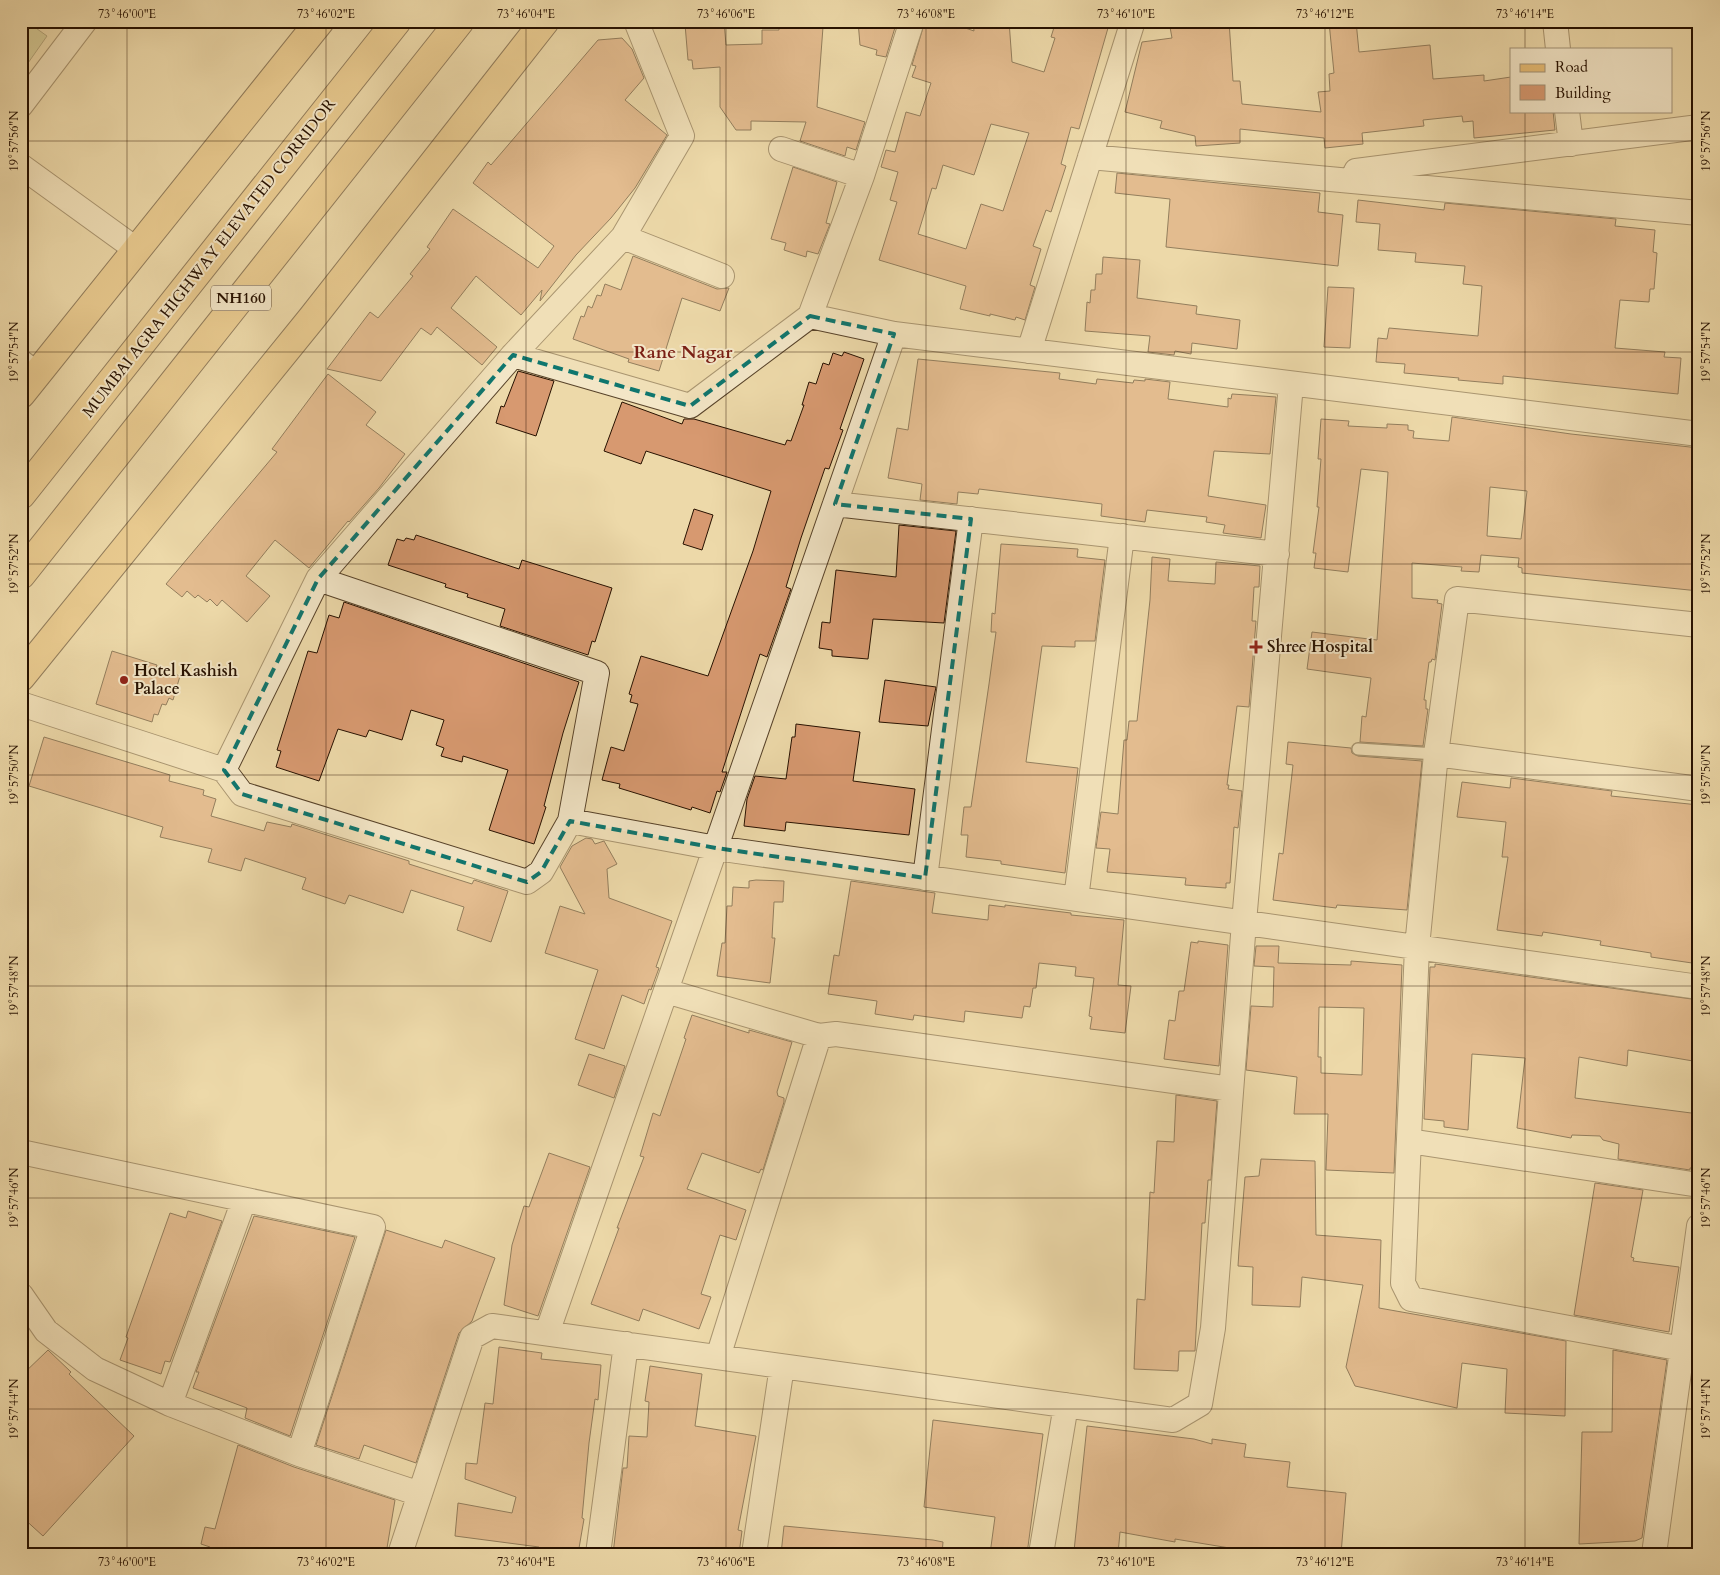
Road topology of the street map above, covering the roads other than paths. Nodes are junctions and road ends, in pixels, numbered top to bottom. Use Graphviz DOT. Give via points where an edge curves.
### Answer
graph roads {
  1 [pos="320,21"];
  2 [pos="397,21"];
  3 [pos="460,21"];
  4 [pos="545,21"];
  5 [pos="636,21"];
  6 [pos="912,21"];
  7 [pos="1133,21"];
  8 [pos="1555,21"];
  9 [pos="75,25"];
  10 [pos="1558,48"];
  11 [pos="21,105"];
  12 [pos="1567,112"];
  13 [pos="1699,127"];
  14 [pos="1571,144"];
  15 [pos="781,149"];
  16 [pos="1090,157"];
  17 [pos="21,166"];
  18 [pos="862,176"];
  19 [pos="1311,177"];
  20 [pos="1699,213"];
  21 [pos="623,237"];
  22 [pos="137,250"];
  23 [pos="722,276"];
  24 [pos="810,316"];
  25 [pos="894,334"];
  26 [pos="1029,350"];
  27 [pos="513,355"];
  28 [pos="26,377"];
  29 [pos="1292,384"];
  30 [pos="1699,434"];
  31 [pos="21,495"];
  32 [pos="835,504"];
  33 [pos="971,519"];
  34 [pos="1122,536"];
  35 [pos="1277,554"];
  36 [pos="21,575"];
  37 [pos="318,579"];
  38 [pos="1699,625"];
  39 [pos="21,677"];
  40 [pos="21,704"];
  41 [pos="1358,749"];
  42 [pos="1436,754"];
  43 [pos="224,770"];
  44 [pos="1699,789"];
  45 [pos="570,821"];
  46 [pos="716,848"];
  47 [pos="925,878"];
  48 [pos="1076,899"];
  49 [pos="1244,922"];
  50 [pos="1417,947"];
  51 [pos="1699,987"];
  52 [pos="666,991"];
  53 [pos="819,1036"];
  54 [pos="1231,1090"];
  55 [pos="1409,1141"];
  56 [pos="21,1152"];
  57 [pos="1699,1185"];
  58 [pos="244,1200"];
  59 [pos="1699,1226"];
  60 [pos="21,1295"];
  61 [pos="547,1333"];
  62 [pos="626,1344"];
  63 [pos="1690,1350"];
  64 [pos="718,1357"];
  65 [pos="782,1366"];
  66 [pos="170,1404"];
  67 [pos="1066,1406"];
  68 [pos="299,1454"];
  69 [pos="420,1494"];
  70 [pos="400,1554"];
  71 [pos="598,1554"];
  72 [pos="754,1554"];
  73 [pos="1041,1554"];
  74 [pos="1654,1554"];
  1 -- 22 [label="main road"];
  2 -- 31 [label="main road, MUMBAI AGRA HIGHWAY ELEVATED CORRIDOR / NH160"];
  3 -- 36 [label="main road, NH160"];
  4 -- 39 [label="main road" via="312,318"];
  5 -- 21 [label="street" via="682,136"];
  6 -- 18 [label="street"];
  7 -- 16 [label="street"];
  8 -- 10 [label="street"];
  9 -- 11 [label="street"];
  12 -- 14 [label="street"];
  13 -- 14 [label="street"];
  14 -- 19 [label="street"];
  15 -- 18 [label="street"];
  16 -- 19 [label="street"];
  16 -- 26 [label="street"];
  17 -- 22 [label="street"];
  18 -- 24 [label="street"];
  19 -- 20 [label="street"];
  21 -- 23 [label="street"];
  21 -- 27 [label="street"];
  22 -- 28 [label="main road"];
  24 -- 25 [label="street"];
  24 -- 27 [label="street" via="690,406"];
  25 -- 26 [label="street"];
  25 -- 32 [label="street"];
  26 -- 29 [label="street"];
  27 -- 37 [label="street"];
  29 -- 30 [label="street"];
  29 -- 35 [label="street"];
  32 -- 33 [label="street"];
  32 -- 46 [label="street"];
  33 -- 34 [label="street"];
  33 -- 47 [label="street"];
  34 -- 35 [label="street"];
  34 -- 48 [label="street"];
  35 -- 49 [label="street"];
  37 -- 43 [label="street"];
  37 -- 45 [label="street" via="597,673"];
  38 -- 42 [label="street" via="1456,599"];
  40 -- 43 [label="street"];
  41 -- 42 [label="lane"];
  42 -- 44 [label="street"];
  42 -- 50 [label="street"];
  43 -- 45 [label="street" via="242,794 527,882 541,872"];
  45 -- 46 [label="street"];
  46 -- 47 [label="street"];
  46 -- 52 [label="street"];
  47 -- 48 [label="street"];
  48 -- 49 [label="street"];
  49 -- 50 [label="street"];
  49 -- 54 [label="street"];
  50 -- 51 [label="street"];
  50 -- 55 [label="street"];
  52 -- 53 [label="street"];
  52 -- 61 [label="street"];
  53 -- 54 [label="street" via="836,1034"];
  53 -- 64 [label="street"];
  54 -- 67 [label="street" via="1213,1328 1200,1404 1173,1420"];
  55 -- 57 [label="street"];
  55 -- 63 [label="street" via="1403,1283 1411,1299"];
  56 -- 58 [label="street"];
  58 -- 66 [label="street"];
  58 -- 68 [label="street" via="374,1228"];
  59 -- 63 [label="street"];
  60 -- 66 [label="street" via="46,1331 95,1369"];
  61 -- 62 [label="street"];
  61 -- 69 [label="street" via="492,1326 472,1337"];
  62 -- 64 [label="street"];
  62 -- 71 [label="street"];
  63 -- 74 [label="street"];
  64 -- 65 [label="street"];
  65 -- 67 [label="street"];
  65 -- 72 [label="street"];
  66 -- 68 [label="street"];
  67 -- 73 [label="street"];
  68 -- 69 [label="street"];
  69 -- 70 [label="street"];
}
